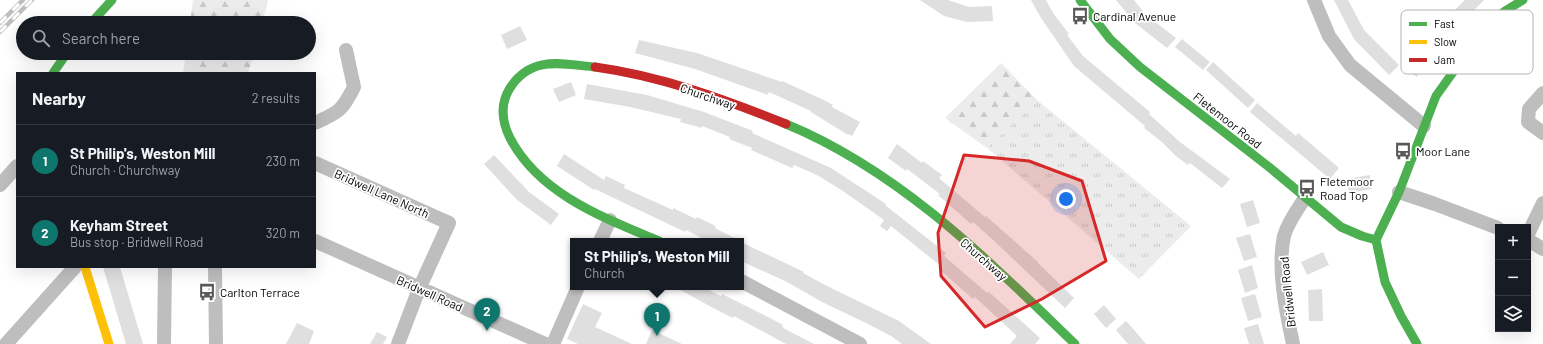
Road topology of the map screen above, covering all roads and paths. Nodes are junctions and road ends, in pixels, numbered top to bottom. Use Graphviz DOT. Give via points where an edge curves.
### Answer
graph roads {
  1 [pos="112,0"];
  2 [pos="1080,0"];
  3 [pos="1314,0"];
  4 [pos="1523,0"];
  5 [pos="1507,10"];
  6 [pos="97,16"];
  7 [pos="346,50"];
  8 [pos="62,60"];
  9 [pos="54,72"];
  10 [pos="1452,74"];
  11 [pos="1543,93"];
  12 [pos="316,123"];
  13 [pos="1424,126"];
  14 [pos="1543,133"];
  15 [pos="316,163"];
  16 [pos="16,167"];
  17 [pos="0,186"];
  18 [pos="1399,192"];
  19 [pos="1305,198"];
  20 [pos="1543,203"];
  21 [pos="610,220"];
  22 [pos="1495,227"];
  23 [pos="1531,228"];
  24 [pos="601,238"];
  25 [pos="652,238"];
  26 [pos="1376,240"];
  27 [pos="316,241"];
  28 [pos="1531,242"];
  29 [pos="1543,249"];
  30 [pos="74,268"];
  31 [pos="85,268"];
  32 [pos="165,268"];
  33 [pos="214,273"];
  34 [pos="744,283"];
  35 [pos="419,289"];
  36 [pos="577,290"];
  37 [pos="6,344"];
  38 [pos="109,344"];
  39 [pos="164,344"];
  40 [pos="216,344"];
  41 [pos="398,344"];
  42 [pos="545,344"];
  43 [pos="553,344"];
  44 [pos="860,344"];
  45 [pos="1075,344"];
  46 [pos="1293,344"];
  47 [pos="1417,344"];
  1 -- 6 [label="street"];
  2 -- 19 [label="street, Fletemoor Road" via="1110,39 1140,68 1269,167"];
  3 -- 13 [label="street" via="1328,36 1350,65"];
  4 -- 5 [label="street"];
  7 -- 12 [label="street" via="354,87 338,112"];
  8 -- 9 [label="street"];
  10 -- 13 [label="street" via="1436,96"];
  11 -- 14 [label="street" via="1529,109 1528,122"];
  13 -- 18 [label="street"];
  15 -- 35 [label="street, Bridwell Lane North" via="449,223"];
  16 -- 17 [label="street"];
  18 -- 22 [label="street"];
  18 -- 26 [label="street"];
  19 -- 26 [label="street, Fletemoor Road" via="1341,227"];
  19 -- 46 [label="street, Bridwell Road" via="1292,217 1285,236 1281,260"];
  20 -- 23 [label="street"];
  21 -- 24 [label="street"];
  21 -- 25 [label="street, Churchway"];
  21 -- 45 [label="street, Churchway" via="545,182 510,142 502,119 504,99 512,83 530,70 550,63 646,76 688,88 797,128 843,151 885,178 932,214"];
  26 -- 47 [label="street" via="1385,282"];
  27 -- 35 [label="street, Bridwell Road"];
  28 -- 29 [label="street"];
  30 -- 37 [label="street"];
  31 -- 38 [label="street"];
  32 -- 39 [label="street"];
  33 -- 40 [label="street"];
  34 -- 44 [label="street"];
  35 -- 41 [label="street"];
  35 -- 42 [label="street, Bridwell Road"];
  36 -- 43 [label="street"];
}
